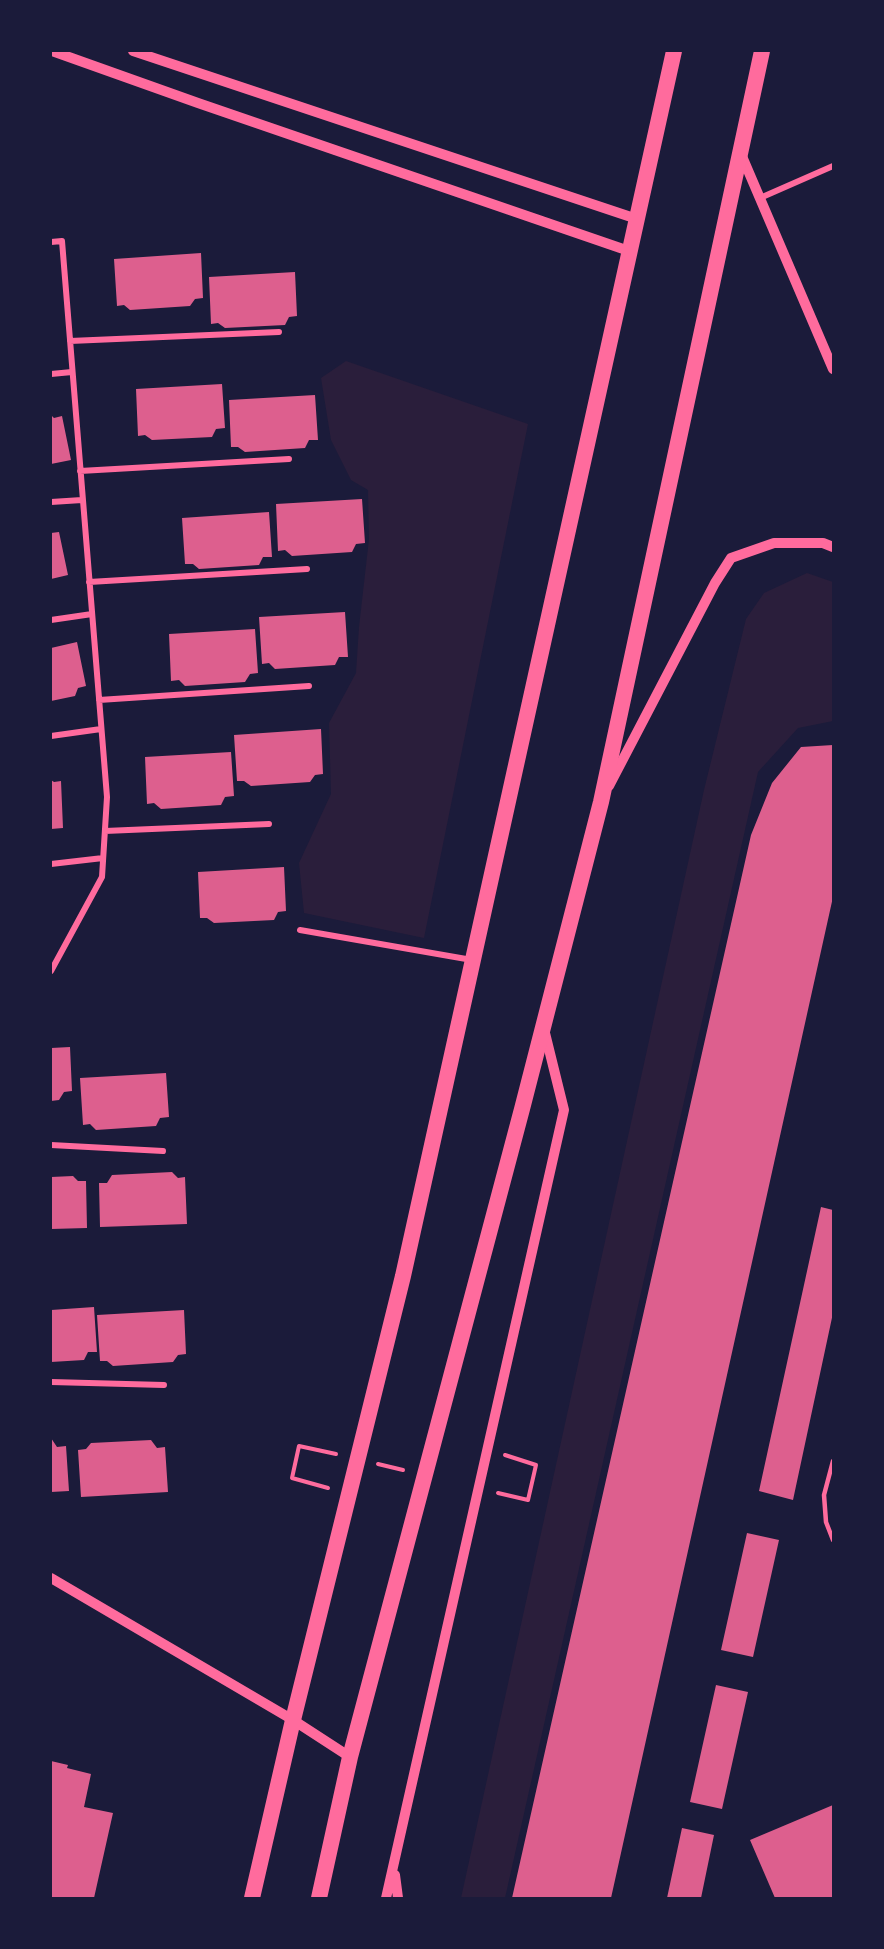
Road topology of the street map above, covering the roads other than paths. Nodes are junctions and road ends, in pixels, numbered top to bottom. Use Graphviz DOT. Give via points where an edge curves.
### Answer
graph roads {
  1 [pos="52,51"];
  2 [pos="133,51"];
  3 [pos="674,51"];
  4 [pos="762,51"];
  5 [pos="740,151"];
  6 [pos="833,166"];
  7 [pos="760,198"];
  8 [pos="637,219"];
  9 [pos="51,242"];
  10 [pos="629,251"];
  11 [pos="279,332"];
  12 [pos="70,341"];
  13 [pos="828,348"];
  14 [pos="833,369"];
  15 [pos="72,372"];
  16 [pos="51,374"];
  17 [pos="289,459"];
  18 [pos="80,471"];
  19 [pos="82,500"];
  20 [pos="51,502"];
  21 [pos="833,547"];
  22 [pos="307,569"];
  23 [pos="89,582"];
  24 [pos="92,614"];
  25 [pos="51,620"];
  26 [pos="309,686"];
  27 [pos="99,700"];
  28 [pos="101,729"];
  29 [pos="51,736"];
  30 [pos="601,802"];
  31 [pos="269,824"];
  32 [pos="105,831"];
  33 [pos="103,858"];
  34 [pos="51,864"];
  35 [pos="300,930"];
  36 [pos="473,960"];
  37 [pos="51,971"];
  38 [pos="543,1023"];
  39 [pos="51,1145"];
  40 [pos="163,1151"];
  41 [pos="51,1382"];
  42 [pos="164,1385"];
  43 [pos="833,1461"];
  44 [pos="833,1540"];
  45 [pos="51,1578"];
  46 [pos="293,1720"];
  47 [pos="350,1757"];
  48 [pos="394,1868"];
  49 [pos="252,1898"];
  50 [pos="319,1898"];
  51 [pos="386,1898"];
  52 [pos="398,1898"];
  1 -- 10 [label="street"];
  2 -- 8 [label="street"];
  3 -- 8 [label="highway"];
  4 -- 5 [label="highway"];
  5 -- 7 [label="street"];
  5 -- 30 [label="highway"];
  6 -- 7 [label="street"];
  7 -- 13 [label="street"];
  8 -- 10 [label="highway"];
  9 -- 12 [label="street" via="62,240"];
  10 -- 36 [label="highway"];
  11 -- 12 [label="street"];
  12 -- 15 [label="street"];
  13 -- 14 [label="street"];
  15 -- 16 [label="street"];
  15 -- 18 [label="street"];
  17 -- 18 [label="street"];
  18 -- 19 [label="street"];
  19 -- 20 [label="street"];
  19 -- 23 [label="street"];
  21 -- 30 [label="street" via="823,543 774,543 731,558"];
  22 -- 23 [label="street"];
  23 -- 24 [label="street"];
  24 -- 25 [label="street"];
  24 -- 27 [label="street"];
  26 -- 27 [label="street"];
  27 -- 28 [label="street"];
  28 -- 29 [label="street"];
  28 -- 32 [label="street" via="107,797"];
  30 -- 38 [label="highway"];
  31 -- 32 [label="street"];
  32 -- 33 [label="street"];
  33 -- 34 [label="street"];
  33 -- 37 [label="street" via="102,877"];
  35 -- 36 [label="street"];
  36 -- 46 [label="highway" via="403,1276"];
  38 -- 47 [label="highway"];
  38 -- 48 [label="street" via="564,1110"];
  39 -- 40 [label="street"];
  41 -- 42 [label="street"];
  43 -- 44 [label="lane" via="824,1495 826,1522"];
  45 -- 46 [label="street"];
  46 -- 47 [label="street"];
  46 -- 49 [label="highway"];
  47 -- 50 [label="highway"];
  48 -- 51 [label="street"];
  48 -- 52 [label="street"];
}
